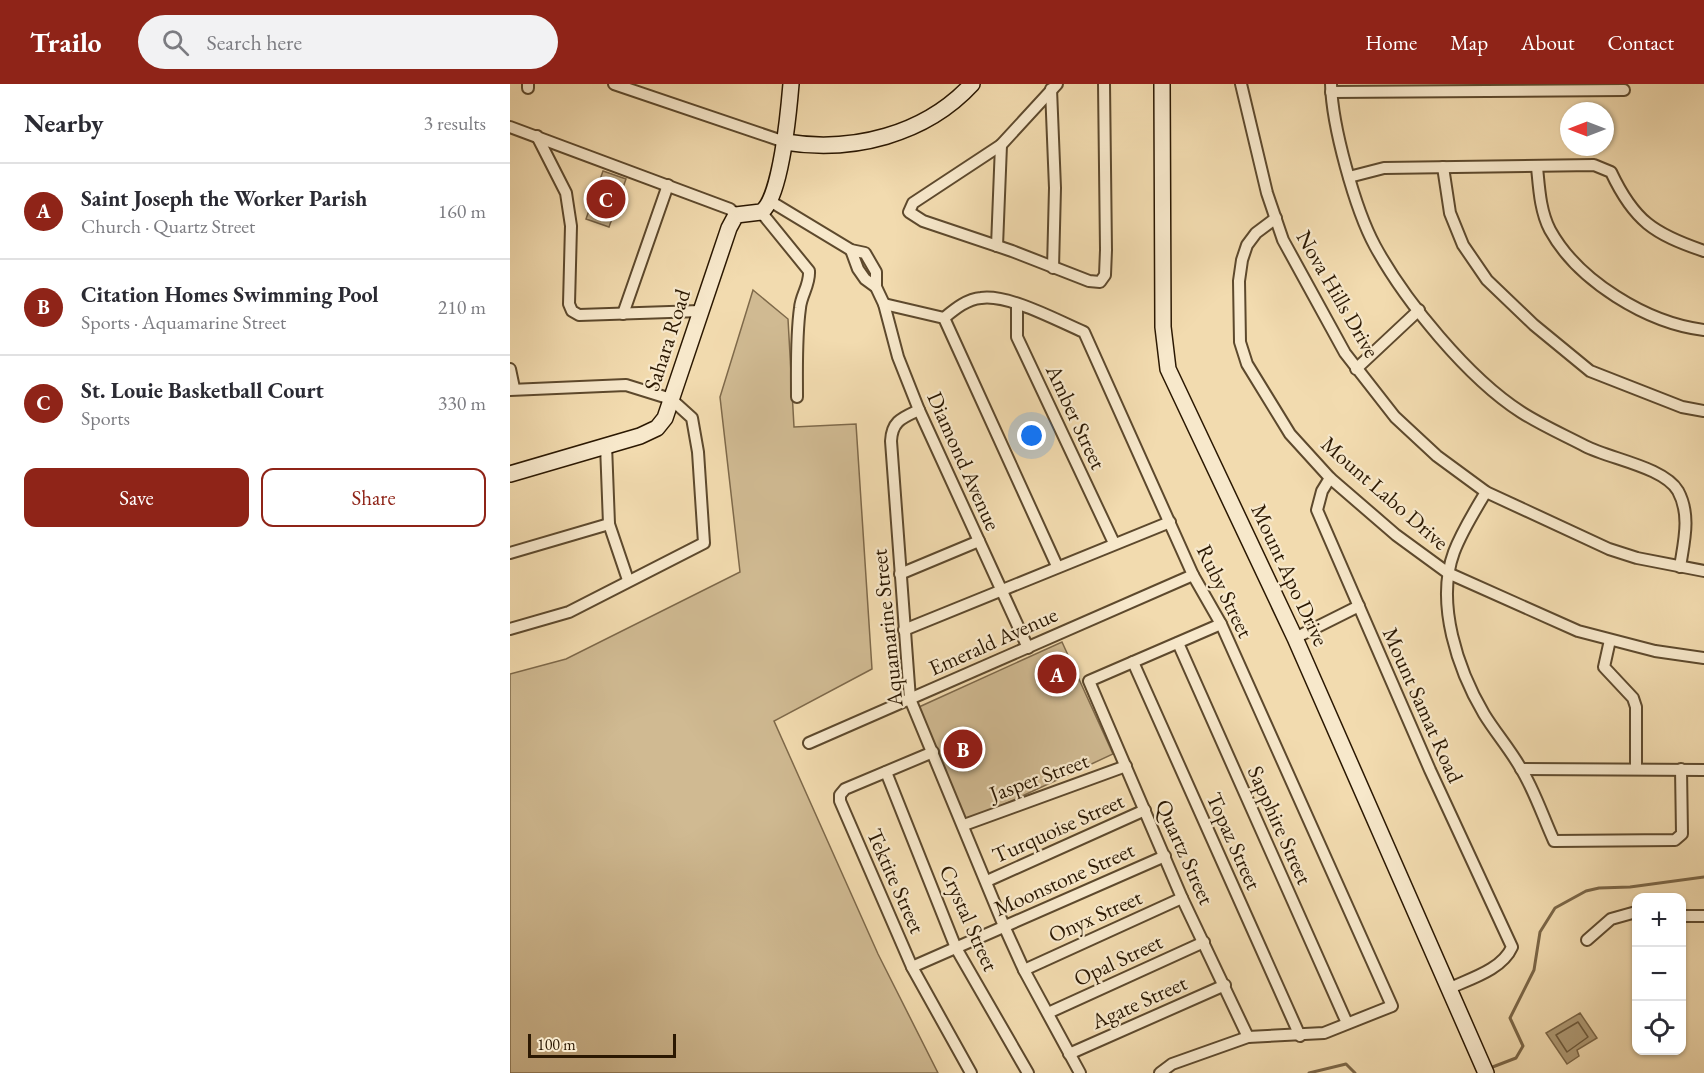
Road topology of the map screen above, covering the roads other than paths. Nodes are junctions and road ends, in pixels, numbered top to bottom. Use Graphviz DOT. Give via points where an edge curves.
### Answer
graph roads {
  1 [pos="791,84"];
  2 [pos="1104,84"];
  3 [pos="1162,84"];
  4 [pos="1241,84"];
  5 [pos="622,85"];
  6 [pos="969,85"];
  7 [pos="1054,86"];
  8 [pos="1331,88"];
  9 [pos="1624,90"];
  10 [pos="510,127"];
  11 [pos="537,136"];
  12 [pos="785,142"];
  13 [pos="1001,145"];
  14 [pos="1443,167"];
  15 [pos="1537,167"];
  16 [pos="1349,177"];
  17 [pos="668,184"];
  18 [pos="765,206"];
  19 [pos="736,215"];
  20 [pos="1276,218"];
  21 [pos="998,246"];
  22 [pos="851,250"];
  23 [pos="1704,251"];
  24 [pos="1053,268"];
  25 [pos="876,287"];
  26 [pos="884,304"];
  27 [pos="1017,304"];
  28 [pos="1419,310"];
  29 [pos="700,311"];
  30 [pos="623,314"];
  31 [pos="944,318"];
  32 [pos="1704,330"];
  33 [pos="510,369"];
  34 [pos="1356,369"];
  35 [pos="512,389"];
  36 [pos="797,397"];
  37 [pos="671,399"];
  38 [pos="919,410"];
  39 [pos="1704,411"];
  40 [pos="606,446"];
  41 [pos="510,474"];
  42 [pos="1330,478"];
  43 [pos="1486,492"];
  44 [pos="1170,522"];
  45 [pos="609,524"];
  46 [pos="978,541"];
  47 [pos="1114,543"];
  48 [pos="510,553"];
  49 [pos="1057,566"];
  50 [pos="1680,567"];
  51 [pos="1704,571"];
  52 [pos="1449,573"];
  53 [pos="900,574"];
  54 [pos="1192,575"];
  55 [pos="628,580"];
  56 [pos="1003,592"];
  57 [pos="1359,606"];
  58 [pos="1221,624"];
  59 [pos="510,629"];
  60 [pos="904,630"];
  61 [pos="1295,638"];
  62 [pos="1610,640"];
  63 [pos="1178,643"];
  64 [pos="1028,648"];
  65 [pos="1704,658"];
  66 [pos="1133,662"];
  67 [pos="910,699"];
  68 [pos="809,743"];
  69 [pos="933,752"];
  70 [pos="1126,766"];
  71 [pos="1636,768"];
  72 [pos="1521,769"];
  73 [pos="1681,769"];
  74 [pos="1704,770"];
  75 [pos="886,772"];
  76 [pos="1145,810"];
  77 [pos="964,825"];
  78 [pos="1165,856"];
  79 [pos="987,881"];
  80 [pos="1182,898"];
  81 [pos="1632,913"];
  82 [pos="1686,916"];
  83 [pos="1704,916"];
  84 [pos="1004,926"];
  85 [pos="1587,940"];
  86 [pos="1204,942"];
  87 [pos="956,948"];
  88 [pos="912,967"];
  89 [pos="1024,969"];
  90 [pos="1225,985"];
  91 [pos="1448,989"];
  92 [pos="1048,1014"];
  93 [pos="1347,1023"];
  94 [pos="1300,1036"];
  95 [pos="1248,1037"];
  96 [pos="1069,1054"];
  97 [pos="1485,1068"];
  98 [pos="971,1073"];
  99 [pos="1028,1073"];
  100 [pos="1080,1073"];
  101 [pos="1160,1073"];
  1 -- 12 [label="street"];
  2 -- 24 [label="street" via="1105,275 1100,282 1089,281"];
  3 -- 61 [label="street, Mount Apo Drive" via="1162,327 1168,369"];
  4 -- 20 [label="street, Nova Hills Drive"];
  5 -- 12 [label="street"];
  6 -- 12 [label="street" via="930,117 879,139 827,146"];
  7 -- 13 [label="street"];
  7 -- 24 [label="street"];
  8 -- 9 [label="street"];
  8 -- 16 [label="street"];
  10 -- 11 [label="street"];
  11 -- 17 [label="street"];
  11 -- 30 [label="street" via="566,193 571,226 572,311 579,315"];
  12 -- 18 [label="street"];
  13 -- 21 [label="street"];
  13 -- 21 [label="street" via="909,208 913,217"];
  14 -- 15 [label="street"];
  14 -- 16 [label="street" via="1384,168"];
  14 -- 39 [label="street" via="1450,213 1463,245 1487,280 1534,325 1590,371 1682,407"];
  15 -- 23 [label="street" via="1594,165 1611,172 1642,222 1679,243"];
  15 -- 32 [label="street" via="1540,200 1549,229 1578,269 1624,302 1687,328"];
  16 -- 28 [label="street" via="1374,244"];
  17 -- 19 [label="street"];
  17 -- 30 [label="street"];
  18 -- 19 [label="street"];
  18 -- 22 [label="street, Diamond Avenue"];
  18 -- 36 [label="street" via="809,272 797,334"];
  19 -- 29 [label="street, Sahara Road"];
  20 -- 34 [label="street, Nova Hills Drive" via="1303,278"];
  20 -- 42 [label="street, Mount Labo Drive" via="1256,233 1242,260 1240,342 1247,364 1290,434"];
  21 -- 24 [label="street"];
  22 -- 25 [label="street, Diamond Avenue" via="858,269"];
  22 -- 25 [label="street, Diamond Avenue" via="865,253 872,261"];
  25 -- 26 [label="street, Diamond Avenue"];
  26 -- 31 [label="street"];
  26 -- 38 [label="street, Diamond Avenue" via="898,357"];
  27 -- 31 [label="street, Ruby Street" via="981,297 961,304"];
  27 -- 44 [label="street, Ruby Street" via="1084,332"];
  27 -- 47 [label="street, Amber Street" via="1017,337"];
  28 -- 34 [label="street"];
  28 -- 50 [label="street" via="1468,368 1520,412 1597,452 1663,476 1678,490 1687,519"];
  29 -- 30 [label="street"];
  29 -- 37 [label="street, Sahara Road"];
  31 -- 49 [label="street"];
  33 -- 35 [label="street"];
  34 -- 43 [label="street, Nova Hills Drive" via="1395,417 1437,456"];
  35 -- 37 [label="street" via="626,385"];
  37 -- 40 [label="street, Sahara Road" via="657,428"];
  37 -- 55 [label="street" via="692,418 704,543"];
  38 -- 46 [label="street, Diamond Avenue"];
  38 -- 53 [label="street, Aquamarine Street" via="897,420 892,428"];
  40 -- 41 [label="street, Sahara Road"];
  40 -- 45 [label="street"];
  42 -- 52 [label="street, Mount Labo Drive" via="1396,535"];
  42 -- 57 [label="street, Mount Samat Road" via="1317,510"];
  43 -- 50 [label="street, Nova Hills Drive" via="1609,549"];
  43 -- 52 [label="street" via="1464,529"];
  44 -- 47 [label="street"];
  44 -- 54 [label="street, Ruby Street"];
  45 -- 48 [label="street"];
  45 -- 55 [label="street"];
  46 -- 53 [label="street"];
  46 -- 56 [label="street, Diamond Avenue"];
  47 -- 49 [label="street"];
  49 -- 56 [label="street"];
  50 -- 51 [label="street, Nova Hills Drive"];
  52 -- 62 [label="street, Mount Labo Drive" via="1578,631"];
  52 -- 72 [label="street" via="1448,613 1453,641 1483,712"];
  53 -- 60 [label="street, Aquamarine Street"];
  54 -- 58 [label="street, Ruby Street"];
  54 -- 64 [label="street, Emerald Avenue"];
  55 -- 59 [label="street" via="568,612"];
  56 -- 60 [label="street"];
  56 -- 64 [label="street, Diamond Avenue"];
  57 -- 61 [label="street"];
  57 -- 91 [label="street, Mount Samat Road" via="1512,947 1508,957 1497,966"];
  58 -- 63 [label="street"];
  58 -- 93 [label="street, Ruby Street" via="1392,1006"];
  60 -- 67 [label="street, Aquamarine Street"];
  61 -- 91 [label="street, Mount Apo Drive"];
  62 -- 65 [label="street, Mount Labo Drive"];
  62 -- 71 [label="street" via="1604,667 1633,698 1636,707"];
  63 -- 66 [label="street"];
  63 -- 93 [label="street, Sapphire Street"];
  64 -- 67 [label="street, Emerald Avenue"];
  66 -- 70 [label="street, Quartz Street" via="1089,681"];
  66 -- 94 [label="street, Topaz Street"];
  67 -- 68 [label="street, Emerald Avenue"];
  67 -- 69 [label="street, Aquamarine Street"];
  69 -- 75 [label="street, Tektite Street"];
  69 -- 77 [label="street, Aquamarine Street"];
  70 -- 76 [label="street, Quartz Street"];
  70 -- 77 [label="street, Jasper Street"];
  71 -- 72 [label="street"];
  71 -- 73 [label="street"];
  72 -- 73 [label="street" via="1554,842 1663,842 1682,834"];
  73 -- 74 [label="street"];
  75 -- 87 [label="street, Crystal Street"];
  75 -- 88 [label="street, Tektite Street" via="845,789 840,801"];
  76 -- 78 [label="street, Quartz Street"];
  76 -- 79 [label="street, Turquoise Street"];
  77 -- 79 [label="street, Aquamarine Street"];
  78 -- 80 [label="street, Quartz Street"];
  78 -- 84 [label="street, Moonstone Street"];
  79 -- 84 [label="street, Aquamarine Street"];
  80 -- 86 [label="street, Quartz Street"];
  80 -- 89 [label="street, Onyx Street"];
  81 -- 85 [label="street" via="1611,919"];
  82 -- 83 [label="street"];
  84 -- 87 [label="street, Moonstone Street"];
  84 -- 89 [label="street, Aquamarine Street"];
  86 -- 90 [label="street, Quartz Street"];
  86 -- 92 [label="street, Opal Street"];
  87 -- 88 [label="street, Moonstone Street"];
  87 -- 99 [label="street, Crystal Street"];
  88 -- 98 [label="street, Tektite Street"];
  89 -- 92 [label="street, Aquamarine Street"];
  90 -- 95 [label="street, Quartz Street"];
  90 -- 96 [label="street, Agate Street"];
  91 -- 97 [label="street, Mount Apo Drive"];
  92 -- 96 [label="street, Aquamarine Street"];
  93 -- 94 [label="street" via="1324,1033"];
  94 -- 95 [label="street"];
  95 -- 101 [label="street" via="1172,1064"];
  96 -- 100 [label="street, Aquamarine Street"];
}
